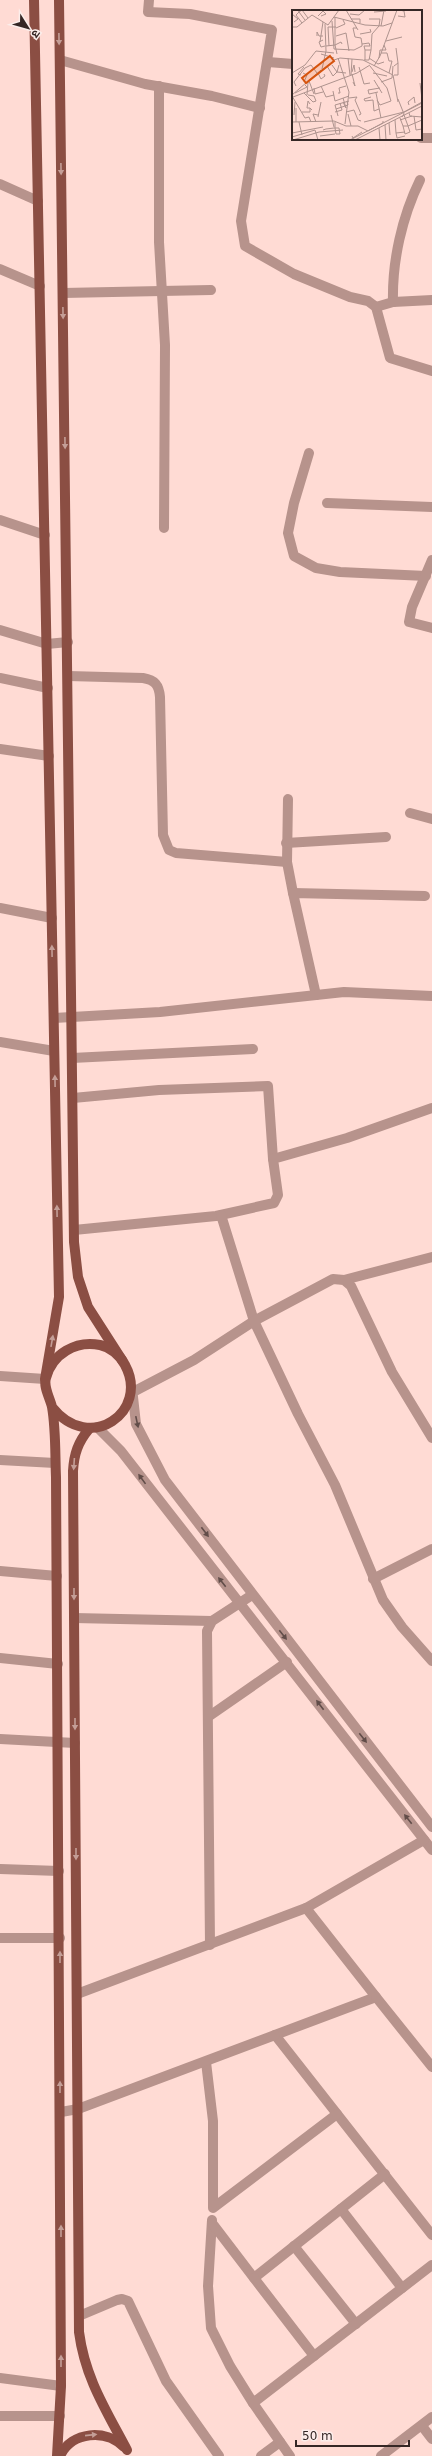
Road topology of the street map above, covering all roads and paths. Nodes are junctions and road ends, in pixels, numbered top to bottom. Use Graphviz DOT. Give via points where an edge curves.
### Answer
graph roads {
  1 [pos="34,0"];
  2 [pos="59,0"];
  3 [pos="149,0"];
  4 [pos="60,60"];
  5 [pos="268,62"];
  6 [pos="292,64"];
  7 [pos="159,86"];
  8 [pos="260,108"];
  9 [pos="420,180"];
  10 [pos="0,184"];
  11 [pos="38,201"];
  12 [pos="0,269"];
  13 [pos="40,286"];
  14 [pos="162,289"];
  15 [pos="211,290"];
  16 [pos="63,293"];
  17 [pos="432,300"];
  18 [pos="393,302"];
  19 [pos="376,307"];
  20 [pos="432,371"];
  21 [pos="309,453"];
  22 [pos="327,503"];
  23 [pos="432,507"];
  24 [pos="0,520"];
  25 [pos="164,528"];
  26 [pos="44,535"];
  27 [pos="432,560"];
  28 [pos="426,576"];
  29 [pos="432,628"];
  30 [pos="0,630"];
  31 [pos="68,642"];
  32 [pos="47,644"];
  33 [pos="68,676"];
  34 [pos="0,678"];
  35 [pos="48,688"];
  36 [pos="0,749"];
  37 [pos="49,756"];
  38 [pos="288,799"];
  39 [pos="410,813"];
  40 [pos="432,819"];
  41 [pos="386,837"];
  42 [pos="286,843"];
  43 [pos="287,862"];
  44 [pos="293,893"];
  45 [pos="425,896"];
  46 [pos="0,908"];
  47 [pos="52,918"];
  48 [pos="316,995"];
  49 [pos="432,996"];
  50 [pos="72,1016"];
  51 [pos="54,1018"];
  52 [pos="0,1042"];
  53 [pos="253,1049"];
  54 [pos="54,1051"];
  55 [pos="72,1058"];
  56 [pos="73,1098"];
  57 [pos="432,1108"];
  58 [pos="273,1159"];
  59 [pos="221,1215"];
  60 [pos="74,1230"];
  61 [pos="432,1257"];
  62 [pos="344,1280"];
  63 [pos="254,1321"];
  64 [pos="122,1360"];
  65 [pos="0,1376"];
  66 [pos="45,1379"];
  67 [pos="132,1388"];
  68 [pos="52,1407"];
  69 [pos="93,1428"];
  70 [pos="432,1438"];
  71 [pos="0,1460"];
  72 [pos="55,1463"];
  73 [pos="432,1549"];
  74 [pos="0,1571"];
  75 [pos="57,1576"];
  76 [pos="373,1579"];
  77 [pos="252,1595"];
  78 [pos="239,1603"];
  79 [pos="74,1618"];
  80 [pos="212,1621"];
  81 [pos="0,1658"];
  82 [pos="432,1661"];
  83 [pos="287,1662"];
  84 [pos="58,1664"];
  85 [pos="208,1717"];
  86 [pos="0,1739"];
  87 [pos="58,1743"];
  88 [pos="75,1743"];
  89 [pos="432,1827"];
  90 [pos="424,1840"];
  91 [pos="432,1850"];
  92 [pos="0,1868"];
  93 [pos="59,1871"];
  94 [pos="306,1908"];
  95 [pos="0,1938"];
  96 [pos="60,1938"];
  97 [pos="210,1945"];
  98 [pos="77,1994"];
  99 [pos="376,1997"];
  100 [pos="275,2035"];
  101 [pos="206,2062"];
  102 [pos="432,2067"];
  103 [pos="78,2109"];
  104 [pos="60,2112"];
  105 [pos="337,2114"];
  106 [pos="385,2174"];
  107 [pos="213,2208"];
  108 [pos="341,2209"];
  109 [pos="212,2223"];
  110 [pos="432,2235"];
  111 [pos="294,2246"];
  112 [pos="432,2265"];
  113 [pos="254,2278"];
  114 [pos="402,2288"];
  115 [pos="79,2316"];
  116 [pos="356,2324"];
  117 [pos="314,2356"];
  118 [pos="0,2378"];
  119 [pos="61,2386"];
  120 [pos="253,2403"];
  121 [pos="0,2416"];
  122 [pos="60,2416"];
  123 [pos="432,2417"];
  124 [pos="422,2426"];
  125 [pos="432,2438"];
  126 [pos="280,2442"];
  127 [pos="129,2453"];
  128 [pos="59,2456"];
  129 [pos="219,2456"];
  130 [pos="261,2456"];
  131 [pos="290,2456"];
  132 [pos="381,2456"];
  1 -- 11 [label="main road"];
  2 -- 4 [label="main road, one-way"];
  3 -- 5 [label="street" via="148,12 190,14 272,30"];
  4 -- 7 [label="street"];
  4 -- 16 [label="main road, one-way"];
  5 -- 6 [label="street"];
  5 -- 8 [label="street"];
  7 -- 8 [label="street"];
  7 -- 14 [label="street" via="159,242"];
  8 -- 19 [label="street" via="241,221 245,246 294,274 350,297 368,301"];
  9 -- 18 [label="street" via="412,197 399,242 392,280"];
  10 -- 11 [label="street"];
  11 -- 13 [label="main road"];
  12 -- 13 [label="street"];
  13 -- 26 [label="main road"];
  14 -- 15 [label="street"];
  14 -- 16 [label="street"];
  14 -- 25 [label="street" via="165,345"];
  16 -- 31 [label="main road, one-way"];
  17 -- 18 [label="street"];
  18 -- 19 [label="street"];
  19 -- 20 [label="street" via="390,358"];
  21 -- 28 [label="street" via="288,533 294,556 316,568 340,572"];
  22 -- 23 [label="street"];
  24 -- 26 [label="street"];
  26 -- 32 [label="main road"];
  27 -- 28 [label="street"];
  28 -- 29 [label="street" via="412,607 410,622"];
  30 -- 32 [label="street"];
  31 -- 32 [label="street"];
  31 -- 33 [label="main road"];
  32 -- 35 [label="main road"];
  33 -- 43 [label="street" via="143,678 154,681 158,686 163,835 169,850 176,853"];
  33 -- 50 [label="main road"];
  34 -- 35 [label="street"];
  35 -- 37 [label="main road"];
  36 -- 37 [label="street"];
  37 -- 47 [label="main road"];
  38 -- 42 [label="street"];
  39 -- 40 [label="street"];
  41 -- 42 [label="street"];
  42 -- 43 [label="street"];
  43 -- 44 [label="street"];
  44 -- 45 [label="street"];
  44 -- 48 [label="street"];
  46 -- 47 [label="street"];
  51 -- 47 [label="main road, one-way"];
  48 -- 49 [label="street" via="344,992"];
  48 -- 50 [label="street" via="160,1012"];
  50 -- 51 [label="street"];
  50 -- 55 [label="main road"];
  51 -- 54 [label="main road"];
  52 -- 54 [label="street"];
  53 -- 55 [label="street"];
  66 -- 54 [label="main road, one-way" via="59,1297"];
  55 -- 56 [label="main road"];
  56 -- 58 [label="street" via="159,1090 268,1086"];
  56 -- 60 [label="main road"];
  57 -- 58 [label="street" via="346,1138"];
  58 -- 59 [label="street" via="278,1195 274,1203"];
  59 -- 60 [label="street"];
  59 -- 63 [label="street"];
  60 -- 64 [label="main road" via="78,1277 88,1307"];
  61 -- 62 [label="street"];
  62 -- 63 [label="street" via="333,1279"];
  62 -- 70 [label="street" via="351,1286 392,1372"];
  63 -- 67 [label="street" via="194,1360"];
  63 -- 76 [label="street" via="335,1485"];
  64 -- 66 [label="main road" via="113,1351 101,1345 88,1343 74,1346 61,1354"];
  64 -- 67 [label="main road" via="129,1371"];
  65 -- 66 [label="street"];
  66 -- 68 [label="main road"];
  67 -- 69 [label="main road" via="125,1409 116,1419"];
  67 -- 77 [label="street, one-way" via="136,1424 158,1468"];
  68 -- 69 [label="main road" via="61,1419 74,1426"];
  68 -- 72 [label="main road"];
  78 -- 69 [label="street, one-way" via="121,1451"];
  69 -- 79 [label="main road, one-way" via="81,1438 74,1455"];
  71 -- 72 [label="street"];
  72 -- 75 [label="main road"];
  73 -- 76 [label="street"];
  74 -- 75 [label="street"];
  75 -- 84 [label="main road"];
  76 -- 82 [label="street" via="383,1600 402,1628"];
  77 -- 78 [label="street"];
  77 -- 89 [label="street, one-way"];
  78 -- 80 [label="street"];
  78 -- 83 [label="street"];
  79 -- 80 [label="street"];
  79 -- 88 [label="main road, one-way"];
  80 -- 85 [label="street" via="207,1631"];
  81 -- 84 [label="street"];
  83 -- 85 [label="street"];
  90 -- 83 [label="street, one-way"];
  84 -- 87 [label="main road"];
  85 -- 97 [label="street"];
  86 -- 87 [label="street"];
  87 -- 88 [label="street"];
  87 -- 93 [label="main road"];
  88 -- 98 [label="main road, one-way"];
  90 -- 91 [label="street"];
  90 -- 94 [label="street"];
  92 -- 93 [label="street"];
  93 -- 96 [label="main road"];
  94 -- 97 [label="street"];
  94 -- 99 [label="street"];
  95 -- 96 [label="street"];
  104 -- 96 [label="main road, one-way"];
  97 -- 98 [label="street"];
  98 -- 103 [label="main road"];
  99 -- 100 [label="street"];
  99 -- 102 [label="street"];
  100 -- 101 [label="street"];
  100 -- 105 [label="street"];
  101 -- 103 [label="street"];
  101 -- 107 [label="street" via="213,2121"];
  103 -- 104 [label="street"];
  103 -- 115 [label="main road"];
  119 -- 104 [label="main road, one-way"];
  105 -- 106 [label="street"];
  105 -- 107 [label="street"];
  106 -- 108 [label="street"];
  106 -- 110 [label="street"];
  107 -- 109 [label="street"];
  108 -- 111 [label="street"];
  108 -- 114 [label="street"];
  109 -- 113 [label="street"];
  109 -- 120 [label="street" via="208,2286 211,2328"];
  111 -- 113 [label="street"];
  111 -- 116 [label="street"];
  112 -- 114 [label="street"];
  113 -- 117 [label="street"];
  114 -- 116 [label="street"];
  115 -- 127 [label="main road" via="82,2358 92,2385"];
  115 -- 129 [label="street" via="117,2300 128,2301 166,2381"];
  116 -- 117 [label="street"];
  117 -- 120 [label="street"];
  118 -- 119 [label="street"];
  119 -- 122 [label="main road"];
  120 -- 126 [label="street"];
  121 -- 122 [label="street"];
  122 -- 128 [label="main road"];
  123 -- 124 [label="street"];
  124 -- 125 [label="street"];
  124 -- 132 [label="street"];
  126 -- 130 [label="street"];
  126 -- 131 [label="street"];
  128 -- 127 [label="main road, one-way" via="71,2443 94,2434 118,2441"];
}
